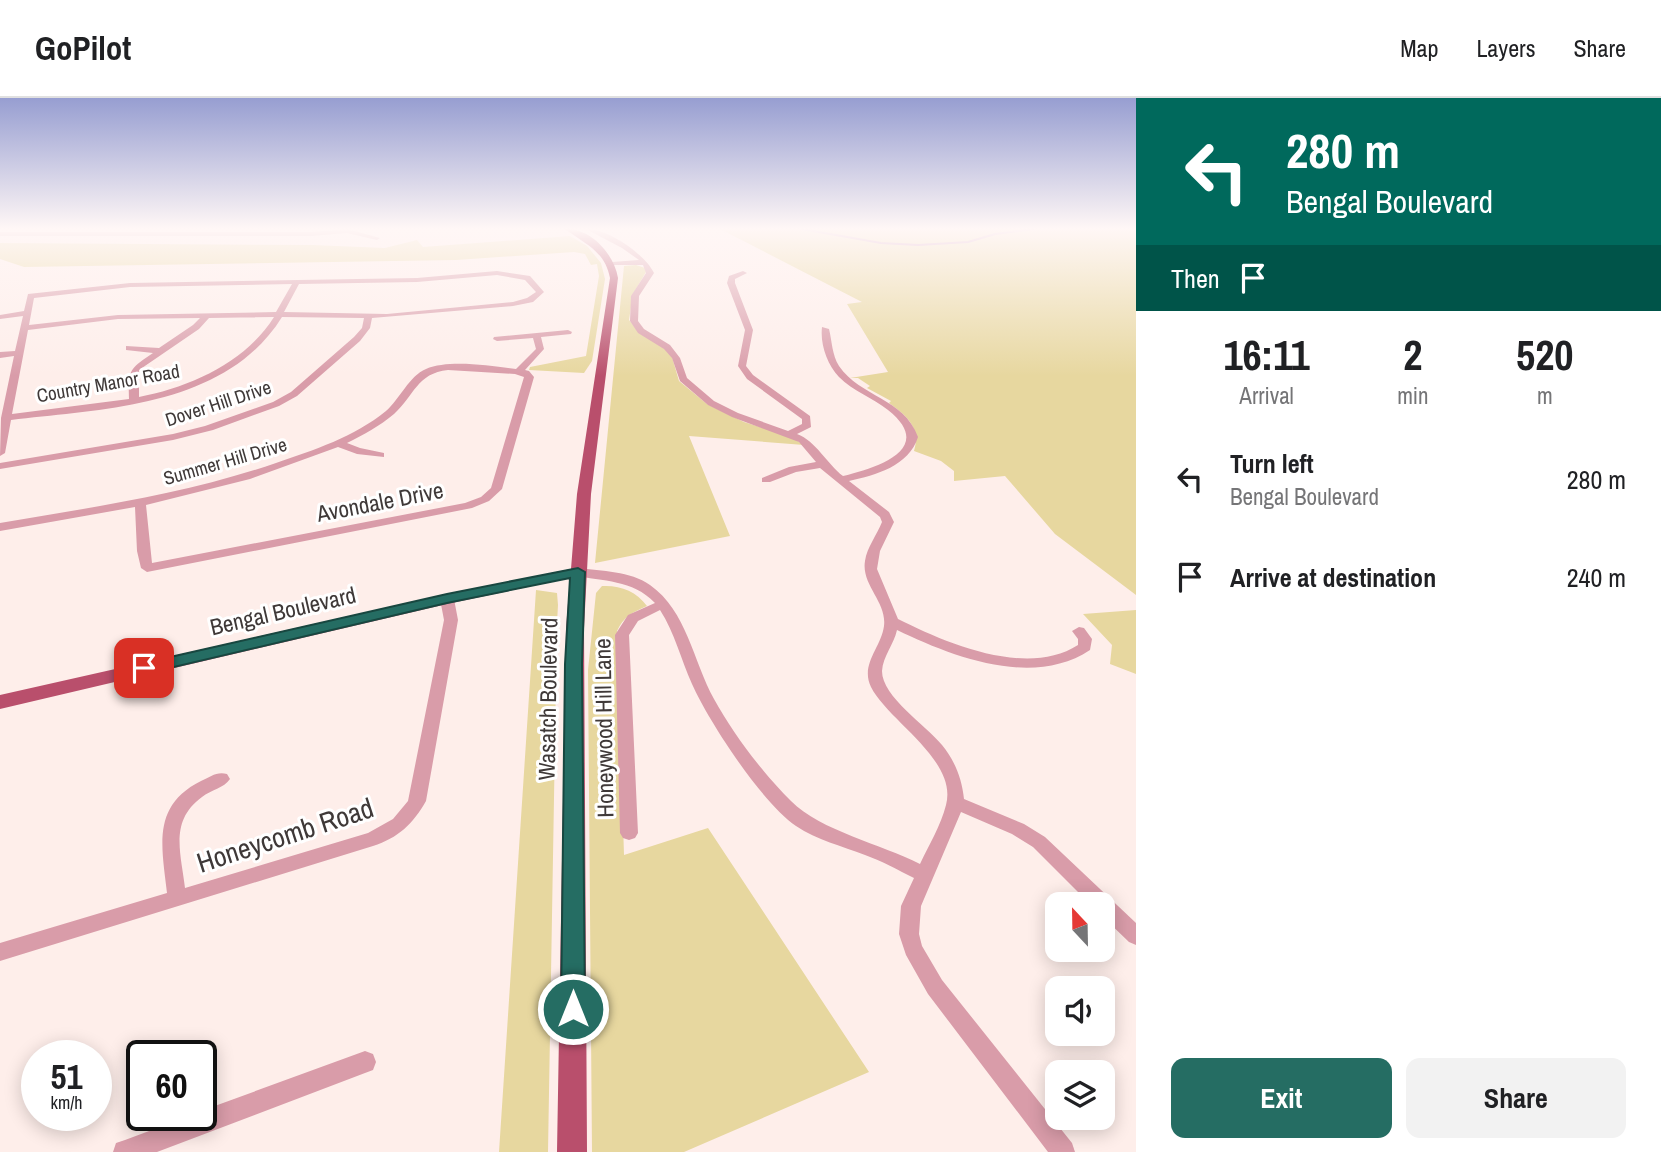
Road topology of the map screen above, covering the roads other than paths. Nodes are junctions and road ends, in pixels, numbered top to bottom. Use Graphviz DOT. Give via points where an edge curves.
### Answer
graph roads {
  1 [pos="437,278"];
  2 [pos="527,278"];
  3 [pos="613,278"];
  4 [pos="647,278"];
  5 [pos="732,278"];
  6 [pos="297,282"];
  7 [pos="27,313"];
  8 [pos="278,314"];
  9 [pos="206,315"];
  10 [pos="368,316"];
  11 [pos="0,317"];
  12 [pos="24,328"];
  13 [pos="825,329"];
  14 [pos="568,332"];
  15 [pos="536,335"];
  16 [pos="497,339"];
  17 [pos="129,348"];
  18 [pos="160,351"];
  19 [pos="19,353"];
  20 [pos="0,355"];
  21 [pos="522,372"];
  22 [pos="11,391"];
  23 [pos="0,393"];
  24 [pos="134,400"];
  25 [pos="6,418"];
  26 [pos="792,433"];
  27 [pos="1,440"];
  28 [pos="336,442"];
  29 [pos="0,453"];
  30 [pos="380,455"];
  31 [pos="822,464"];
  32 [pos="0,466"];
  33 [pos="766,480"];
  34 [pos="840,481"];
  35 [pos="140,501"];
  36 [pos="0,527"];
  37 [pos="578,572"];
  38 [pos="447,598"];
  39 [pos="664,605"];
  40 [pos="892,622"];
  41 [pos="1079,631"];
  42 [pos="0,702"];
  43 [pos="221,779"];
  44 [pos="956,803"];
  45 [pos="629,833"];
  46 [pos="923,874"];
  47 [pos="177,898"];
  48 [pos="1136,936"];
  49 [pos="0,952"];
  50 [pos="365,1062"];
  51 [pos="125,1152"];
  52 [pos="572,1152"];
  53 [pos="1063,1152"];
  1 -- 6 [label="street"];
  2 -- 10 [label="street" via="539,289 536,297 513,304"];
  3 -- 37 [label="main road, Wasatch Boulevard" via="583,494"];
  4 -- 26 [label="street" via="635,296 636,326 667,347 683,379 711,403 735,415"];
  5 -- 26 [label="street" via="750,330 743,366 750,377 807,418 807,425"];
  6 -- 7 [label="street" via="130,285 30,296"];
  6 -- 8 [label="street, Country Manor Road"];
  7 -- 11 [label="street"];
  7 -- 12 [label="street"];
  8 -- 9 [label="street"];
  8 -- 10 [label="street"];
  8 -- 24 [label="street, Country Manor Road" via="258,342 218,373 174,391"];
  9 -- 12 [label="street" via="118,317"];
  9 -- 18 [label="street"];
  10 -- 32 [label="street, Dover Hill Drive" via="357,339 276,404 173,438"];
  12 -- 19 [label="street"];
  13 -- 34 [label="street" via="839,372 900,415 912,436 904,456 888,466"];
  14 -- 15 [label="street"];
  15 -- 16 [label="street"];
  15 -- 21 [label="street" via="540,349"];
  17 -- 18 [label="street"];
  18 -- 24 [label="street" via="133,373"];
  19 -- 20 [label="street"];
  19 -- 22 [label="street"];
  21 -- 28 [label="street, Summer Hill Drive" via="433,369 390,412"];
  21 -- 35 [label="street, Avondale Drive" via="529,377 496,489 468,506 147,568"];
  22 -- 23 [label="street"];
  22 -- 25 [label="street"];
  24 -- 25 [label="street, Country Manor Road"];
  25 -- 27 [label="street"];
  26 -- 31 [label="street" via="811,447"];
  27 -- 29 [label="street"];
  28 -- 30 [label="street"];
  28 -- 35 [label="street, Summer Hill Drive" via="242,478"];
  31 -- 33 [label="street" via="793,468"];
  31 -- 34 [label="street"];
  34 -- 40 [label="street" via="877,508 888,522 870,570"];
  35 -- 36 [label="street, Summer Hill Drive"];
  37 -- 38 [label="main road, Bengal Boulevard"];
  37 -- 39 [label="street" via="635,582"];
  37 -- 52 [label="main road, Wasatch Boulevard" via="573,678"];
  38 -- 42 [label="main road, Bengal Boulevard"];
  38 -- 47 [label="street, Honeycomb Road" via="451,620 417,801 409,817 373,839"];
  39 -- 45 [label="street, Honeywood Hill Lane" via="631,618 622,635"];
  39 -- 46 [label="street" via="707,700 786,807 820,831"];
  40 -- 41 [label="street" via="966,653 1021,662 1078,654 1085,647"];
  40 -- 44 [label="street" via="877,657 876,682 945,760"];
  43 -- 47 [label="street" via="201,788 174,811"];
  44 -- 46 [label="street"];
  44 -- 48 [label="street" via="1039,842"];
  46 -- 53 [label="street" via="909,920 922,967"];
  47 -- 49 [label="street, Honeycomb Road"];
  50 -- 51 [label="street"];
}
